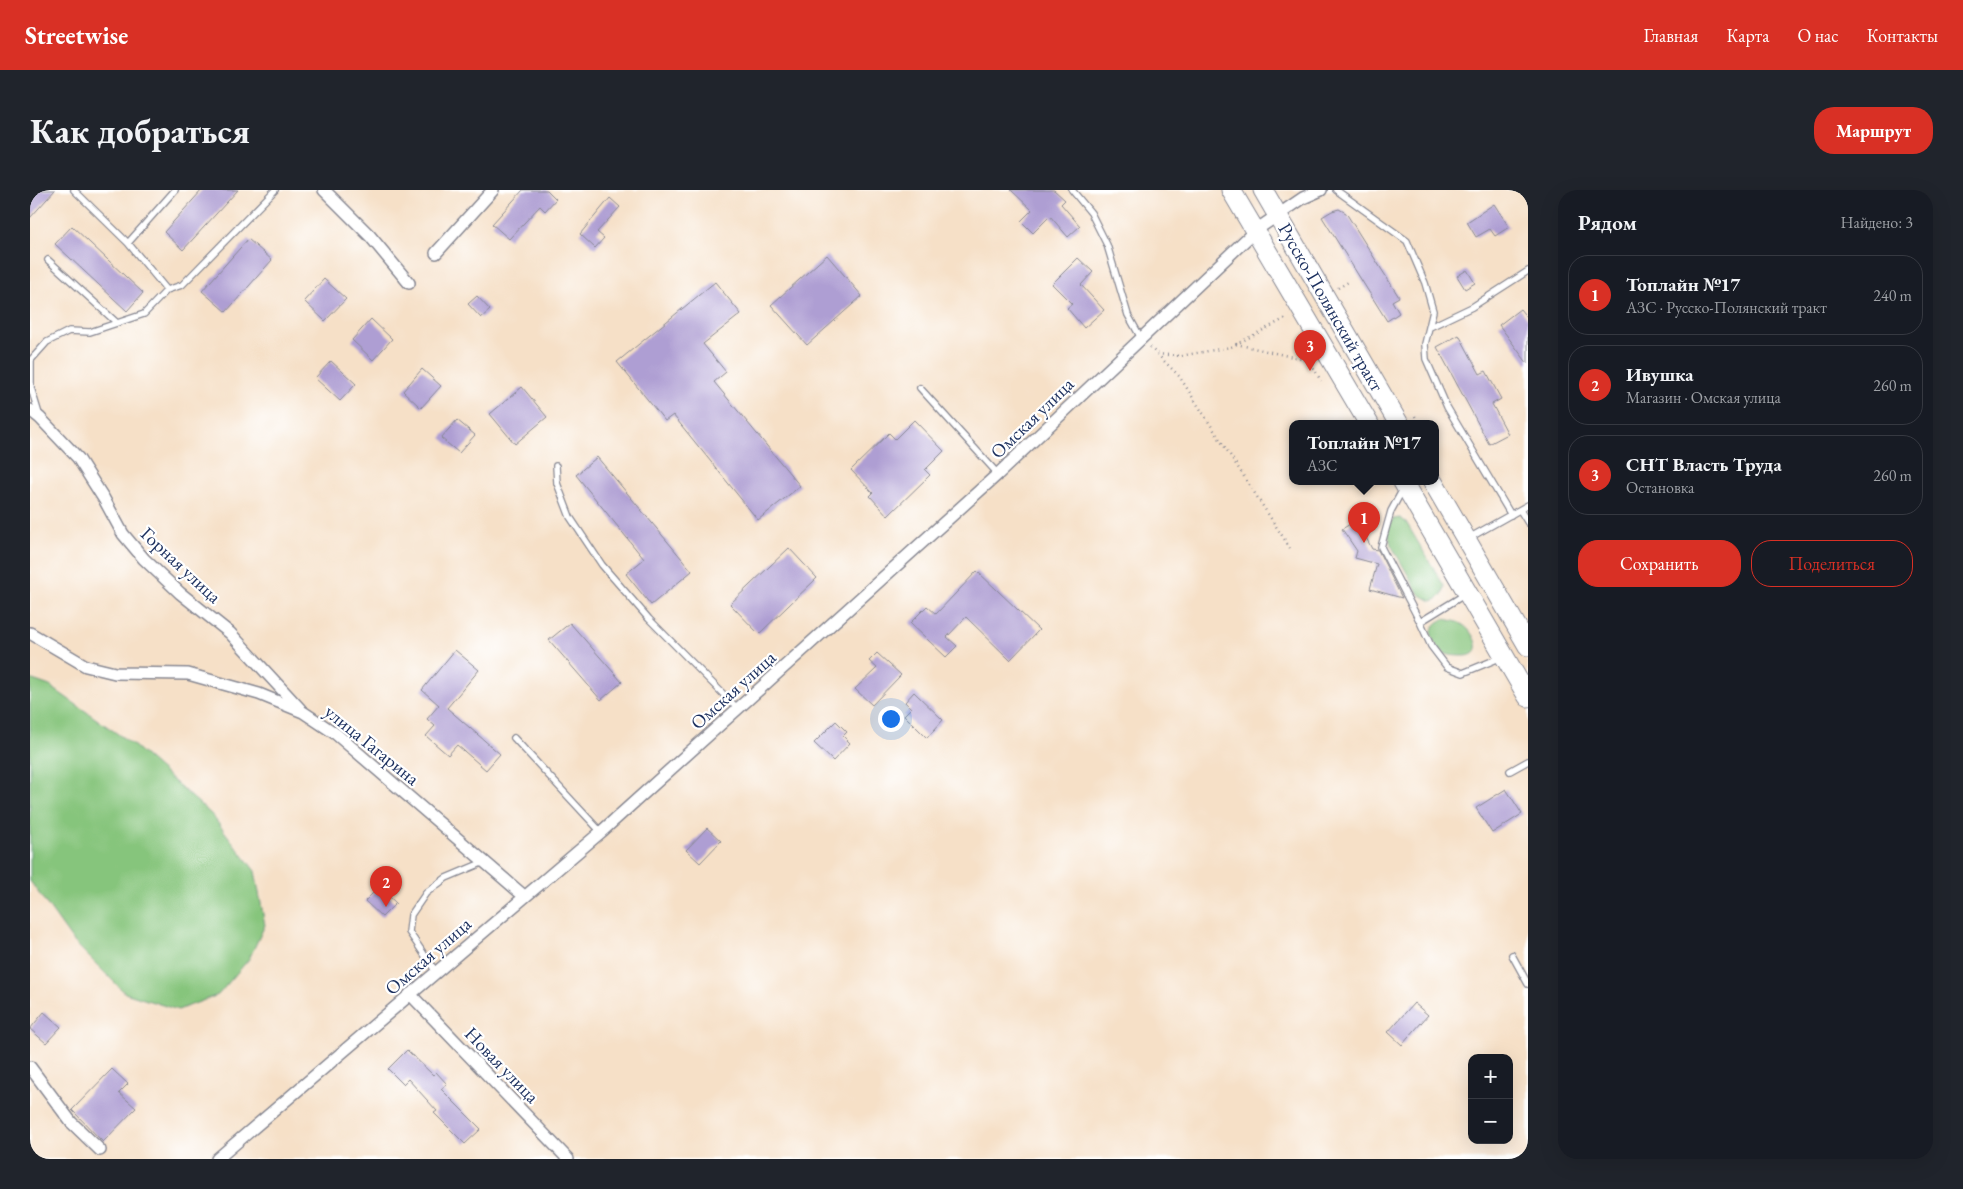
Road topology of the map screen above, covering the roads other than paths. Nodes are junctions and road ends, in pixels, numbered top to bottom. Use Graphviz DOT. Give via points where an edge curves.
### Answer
graph roads {
  1 [pos="74,190"];
  2 [pos="175,190"];
  3 [pos="275,190"];
  4 [pos="324,190"];
  5 [pos="493,190"];
  6 [pos="1072,190"];
  7 [pos="1231,190"];
  8 [pos="1263,190"];
  9 [pos="1321,190"];
  10 [pos="1336,190"];
  11 [pos="1277,214"];
  12 [pos="1256,230"];
  13 [pos="128,243"];
  14 [pos="436,253"];
  15 [pos="48,260"];
  16 [pos="1527,275"];
  17 [pos="408,283"];
  18 [pos="167,290"];
  19 [pos="116,322"];
  20 [pos="1430,327"];
  21 [pos="1141,338"];
  22 [pos="30,360"];
  23 [pos="920,388"];
  24 [pos="30,410"];
  25 [pos="40,418"];
  26 [pos="1367,420"];
  27 [pos="1397,420"];
  28 [pos="556,466"];
  29 [pos="998,474"];
  30 [pos="1404,485"];
  31 [pos="1405,485"];
  32 [pos="1435,485"];
  33 [pos="1528,505"];
  34 [pos="1520,510"];
  35 [pos="1511,515"];
  36 [pos="1528,523"];
  37 [pos="1466,539"];
  38 [pos="1468,592"];
  39 [pos="1420,622"];
  40 [pos="30,633"];
  41 [pos="1528,646"];
  42 [pos="1504,656"];
  43 [pos="1528,697"];
  44 [pos="738,709"];
  45 [pos="303,712"];
  46 [pos="514,738"];
  47 [pos="1528,761"];
  48 [pos="1510,771"];
  49 [pos="601,832"];
  50 [pos="484,862"];
  51 [pos="524,896"];
  52 [pos="1512,955"];
  53 [pos="436,972"];
  54 [pos="1528,984"];
  55 [pos="410,994"];
  56 [pos="30,1068"];
  57 [pos="100,1150"];
  58 [pos="217,1159"];
  59 [pos="568,1159"];
  1 -- 13 [label="lane"];
  2 -- 13 [label="lane"];
  3 -- 18 [label="lane" via="182,284"];
  4 -- 17 [label="street" via="370,236"];
  5 -- 14 [label="street"];
  6 -- 21 [label="lane" via="1091,213 1107,245 1128,315"];
  7 -- 12 [label="main road, Русско-Полянский тракт"];
  8 -- 11 [label="main road, Русско-Полянский тракт"];
  9 -- 11 [label="street, Омская улица"];
  10 -- 20 [label="lane" via="1407,241 1433,310"];
  11 -- 12 [label="street, Омская улица"];
  11 -- 27 [label="main road, Русско-Полянский тракт"];
  12 -- 21 [label="street, Омская улица"];
  12 -- 26 [label="main road, Русско-Полянский тракт"];
  13 -- 18 [label="lane"];
  15 -- 19 [label="lane"];
  16 -- 20 [label="lane"];
  18 -- 19 [label="lane" via="144,314"];
  19 -- 22 [label="lane" via="90,332 68,332 47,342"];
  20 -- 35 [label="lane" via="1425,344 1426,359 1447,407"];
  21 -- 29 [label="street, Омская улица"];
  22 -- 25 [label="lane" via="31,388"];
  23 -- 29 [label="lane"];
  24 -- 25 [label="street, Горная улица"];
  25 -- 45 [label="street, Горная улица" via="78,458 123,534 144,559 230,633"];
  28 -- 44 [label="lane" via="557,484 570,517 602,565"];
  29 -- 44 [label="street, Омская улица"];
  30 -- 39 [label="lane" via="1380,547"];
  31 -- 38 [label="main road"];
  32 -- 37 [label="main road"];
  33 -- 34 [label="lane"];
  34 -- 35 [label="lane"];
  34 -- 36 [label="lane"];
  35 -- 37 [label="lane"];
  37 -- 41 [label="main road"];
  38 -- 39 [label="lane"];
  38 -- 42 [label="main road"];
  39 -- 42 [label="lane" via="1447,667 1463,673"];
  40 -- 45 [label="street, улица Гагарина" via="86,666 115,674 188,674 259,694"];
  42 -- 43 [label="main road"];
  44 -- 49 [label="street, Омская улица"];
  45 -- 50 [label="street, улица Гагарина" via="336,734"];
  46 -- 49 [label="lane"];
  47 -- 48 [label="lane"];
  49 -- 51 [label="street, Омская улица"];
  50 -- 51 [label="street, улица Гагарина"];
  50 -- 53 [label="lane" via="446,878 426,893 411,916 409,932"];
  51 -- 53 [label="street, Омская улица"];
  52 -- 54 [label="lane"];
  53 -- 55 [label="street, Омская улица"];
  55 -- 58 [label="street, Омская улица"];
  55 -- 59 [label="street, Новая улица"];
  56 -- 57 [label="street" via="71,1122"];
}
